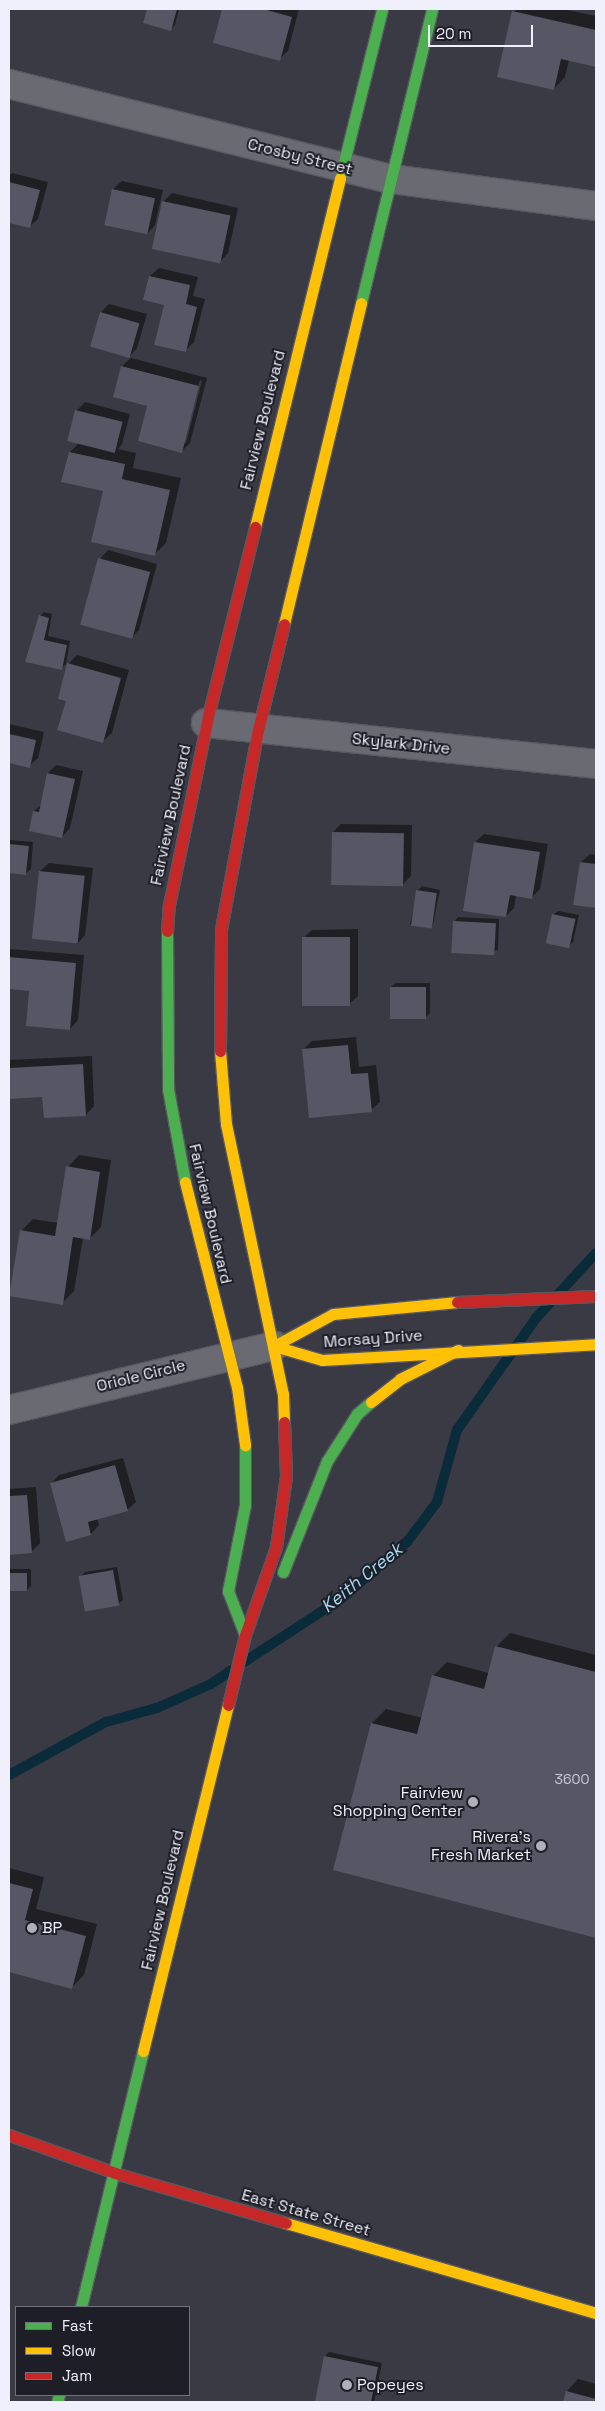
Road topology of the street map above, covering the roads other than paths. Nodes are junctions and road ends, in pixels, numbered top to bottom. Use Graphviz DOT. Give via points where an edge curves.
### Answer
graph roads {
  1 [pos="382,9"];
  2 [pos="432,9"];
  3 [pos="9,84"];
  4 [pos="340,167"];
  5 [pos="391,179"];
  6 [pos="596,206"];
  7 [pos="206,723"];
  8 [pos="258,730"];
  9 [pos="596,764"];
  10 [pos="596,1296"];
  11 [pos="592,1344"];
  12 [pos="274,1346"];
  13 [pos="458,1350"];
  14 [pos="228,1356"];
  15 [pos="9,1410"];
  16 [pos="245,1635"];
  17 [pos="9,2135"];
  18 [pos="115,2173"];
  19 [pos="81,2306"];
  20 [pos="596,2313"];
  1 -- 4 [label="street, Fairview Boulevard"];
  2 -- 5 [label="street, Fairview Boulevard"];
  3 -- 4 [label="street, Crosby Street"];
  4 -- 5 [label="street, Crosby Street"];
  4 -- 7 [label="street, Fairview Boulevard"];
  5 -- 6 [label="street, Crosby Street"];
  5 -- 8 [label="street, Fairview Boulevard"];
  7 -- 8 [label="street, Skylark Drive"];
  7 -- 14 [label="street, Fairview Boulevard" via="169,905 165,1038 168,1089 191,1214"];
  8 -- 9 [label="street, Skylark Drive"];
  8 -- 12 [label="street, Fairview Boulevard" via="227,883 218,969 218,1021 226,1124"];
  10 -- 12 [label="street, Morsay Drive" via="472,1301 333,1314"];
  11 -- 13 [label="street, Morsay Drive"];
  12 -- 13 [label="street, Morsay Drive" via="322,1360"];
  12 -- 14 [label="street, Oriole Circle"];
  12 -- 16 [label="street, Fairview Boulevard" via="285,1418 282,1506 276,1547"];
  13 -- 16 [label="street" via="400,1378 357,1414 327,1461 283,1573"];
  14 -- 15 [label="street, Oriole Circle"];
  14 -- 16 [label="street, Fairview Boulevard" via="237,1387 245,1443 245,1505 228,1591"];
  16 -- 18 [label="street, Fairview Boulevard"];
  17 -- 18 [label="street, East State Street"];
  18 -- 19 [label="street, Fairview Boulevard"];
  18 -- 20 [label="street, East State Street"];
}
